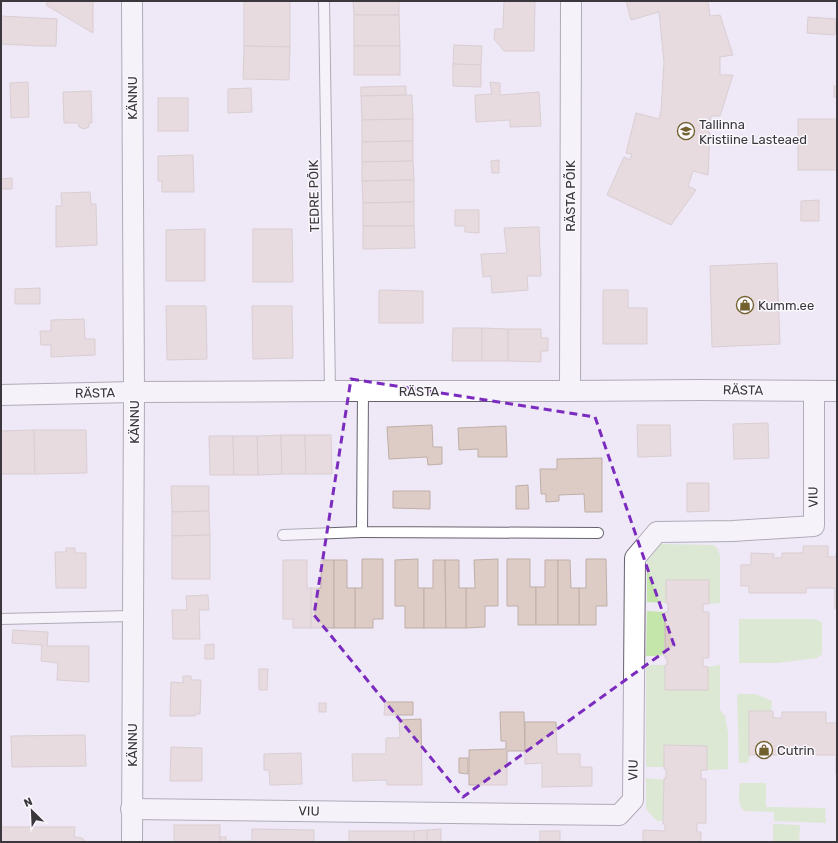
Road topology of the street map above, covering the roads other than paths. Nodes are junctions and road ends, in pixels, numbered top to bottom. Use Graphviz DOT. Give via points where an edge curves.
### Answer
graph roads {
  1 [pos="132,1"];
  2 [pos="324,1"];
  3 [pos="571,1"];
  4 [pos="330,391"];
  5 [pos="363,391"];
  6 [pos="570,391"];
  7 [pos="814,391"];
  8 [pos="134,392"];
  9 [pos="837,392"];
  10 [pos="1,395"];
  11 [pos="362,532"];
  12 [pos="598,533"];
  13 [pos="283,535"];
  14 [pos="132,616"];
  15 [pos="1,619"];
  16 [pos="131,809"];
  17 [pos="132,842"];
  1 -- 8 [label="street, KÄNNU"];
  2 -- 4 [label="lane, TEDRE PÕIK"];
  3 -- 6 [label="street, RÄSTA PÕIK"];
  4 -- 5 [label="street, RÄSTA"];
  4 -- 8 [label="street, RÄSTA"];
  5 -- 6 [label="street, RÄSTA"];
  5 -- 11 [label="lane"];
  6 -- 7 [label="street, RÄSTA"];
  7 -- 9 [label="street, RÄSTA"];
  7 -- 16 [label="street, VIU" via="814,526 657,532 635,558 632,800 619,816"];
  8 -- 10 [label="street, RÄSTA"];
  8 -- 14 [label="street, KÄNNU"];
  11 -- 12 [label="lane"];
  11 -- 13 [label="lane"];
  14 -- 15 [label="lane"];
  14 -- 16 [label="street, KÄNNU"];
  16 -- 17 [label="street, KÄNNU"];
}
